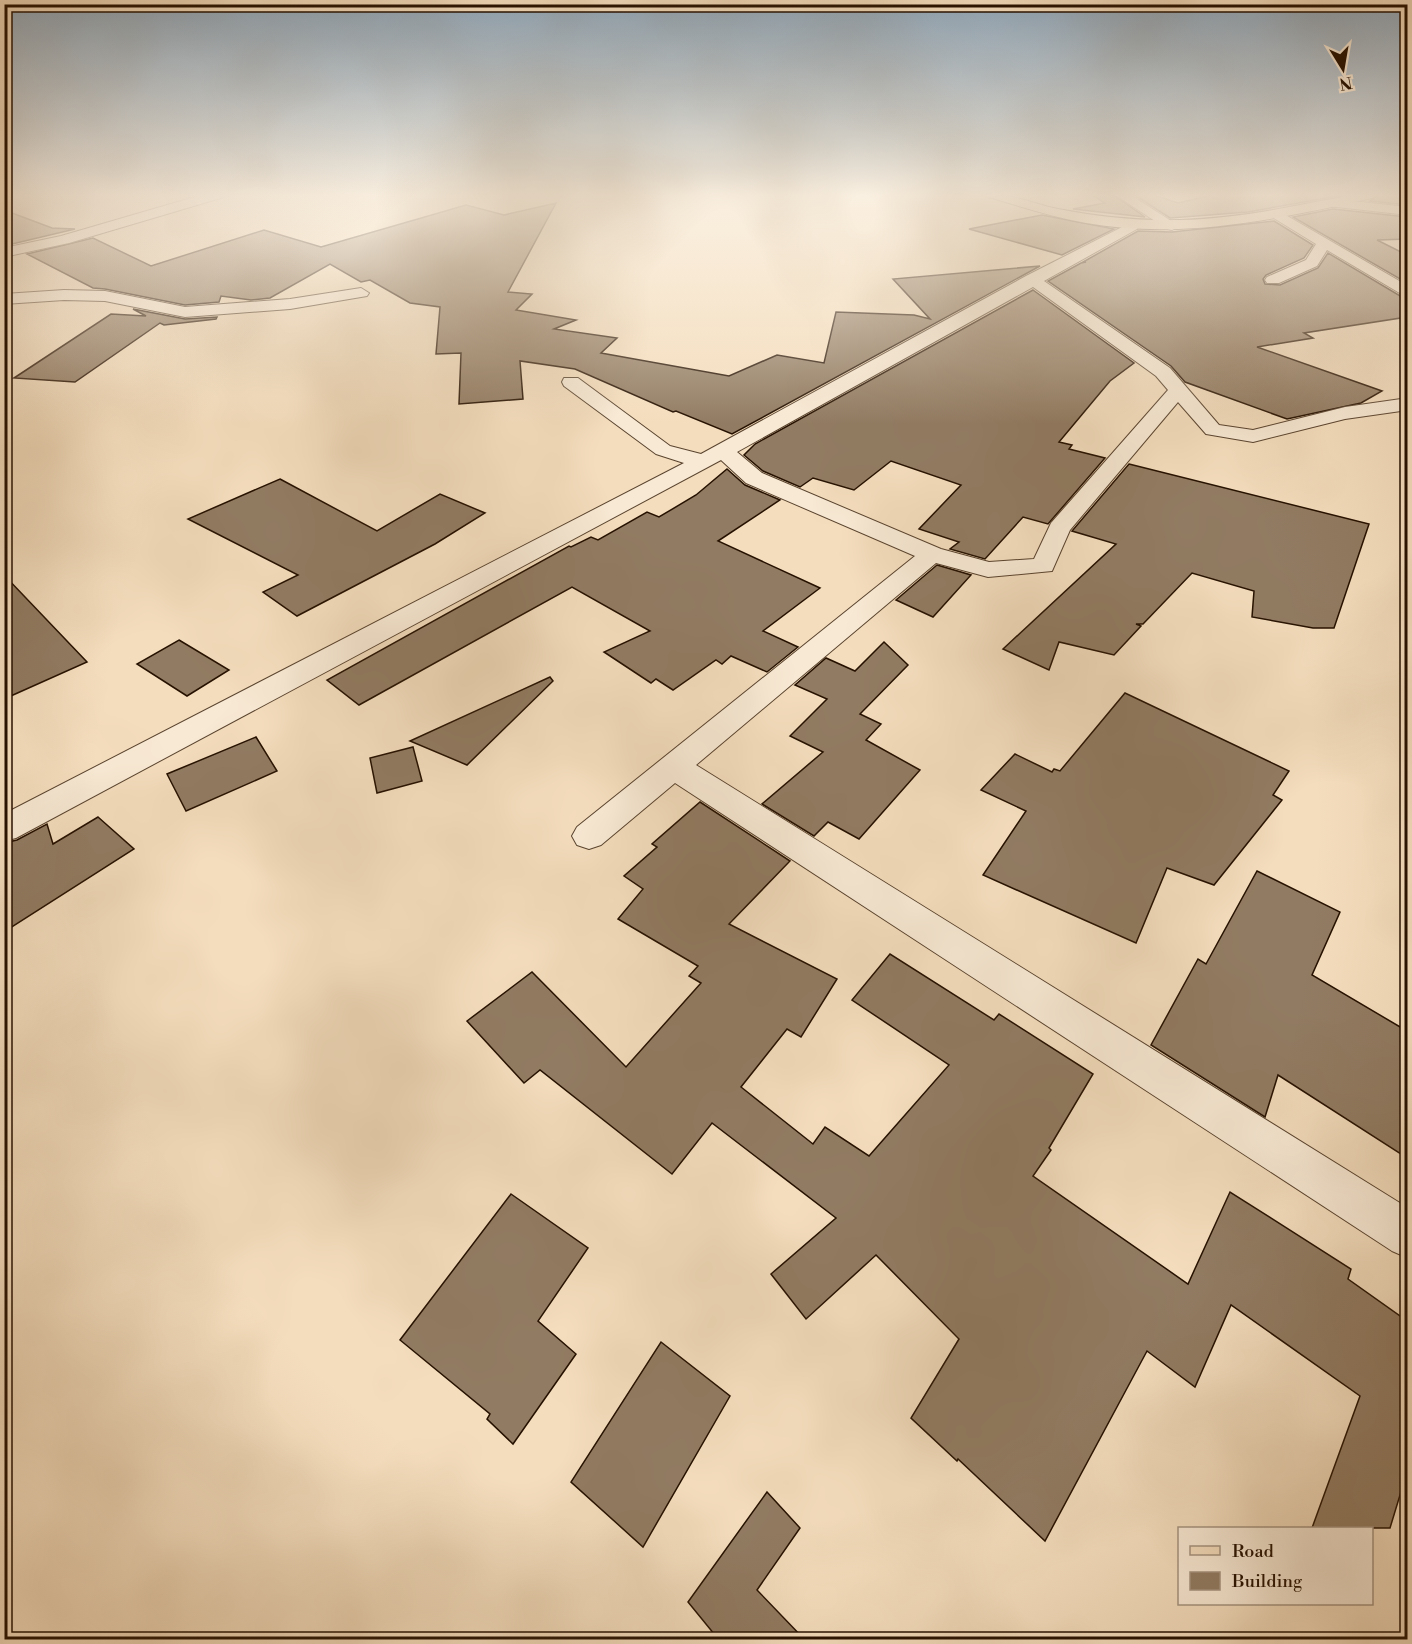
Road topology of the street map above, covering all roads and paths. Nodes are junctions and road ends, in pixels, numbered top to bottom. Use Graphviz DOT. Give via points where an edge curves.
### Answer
graph roads {
  1 [pos="1048,271"];
  2 [pos="1293,271"];
  3 [pos="1372,271"];
  4 [pos="1032,279"];
  5 [pos="1273,280"];
  6 [pos="1407,292"];
  7 [pos="361,293"];
  8 [pos="4,299"];
  9 [pos="571,381"];
  10 [pos="1178,390"];
  11 [pos="1407,404"];
  12 [pos="712,456"];
  13 [pos="932,554"];
  14 [pos="673,766"];
  15 [pos="4,830"];
  16 [pos="589,836"];
  17 [pos="1407,1235"];
  1 -- 4 [label="street"];
  2 -- 5 [label="street"];
  3 -- 6 [label="street"];
  4 -- 10 [label="street" via="1163,372"];
  4 -- 12 [label="street"];
  7 -- 8 [label="street" via="290,304 185,312 105,296"];
  9 -- 12 [label="street" via="663,450"];
  10 -- 11 [label="street" via="1213,430 1253,436 1345,413"];
  10 -- 13 [label="street" via="1059,528 1043,566 988,570"];
  12 -- 13 [label="street" via="754,478"];
  12 -- 15 [label="street"];
  13 -- 14 [label="street"];
  14 -- 16 [label="street"];
  14 -- 17 [label="street"];
}
